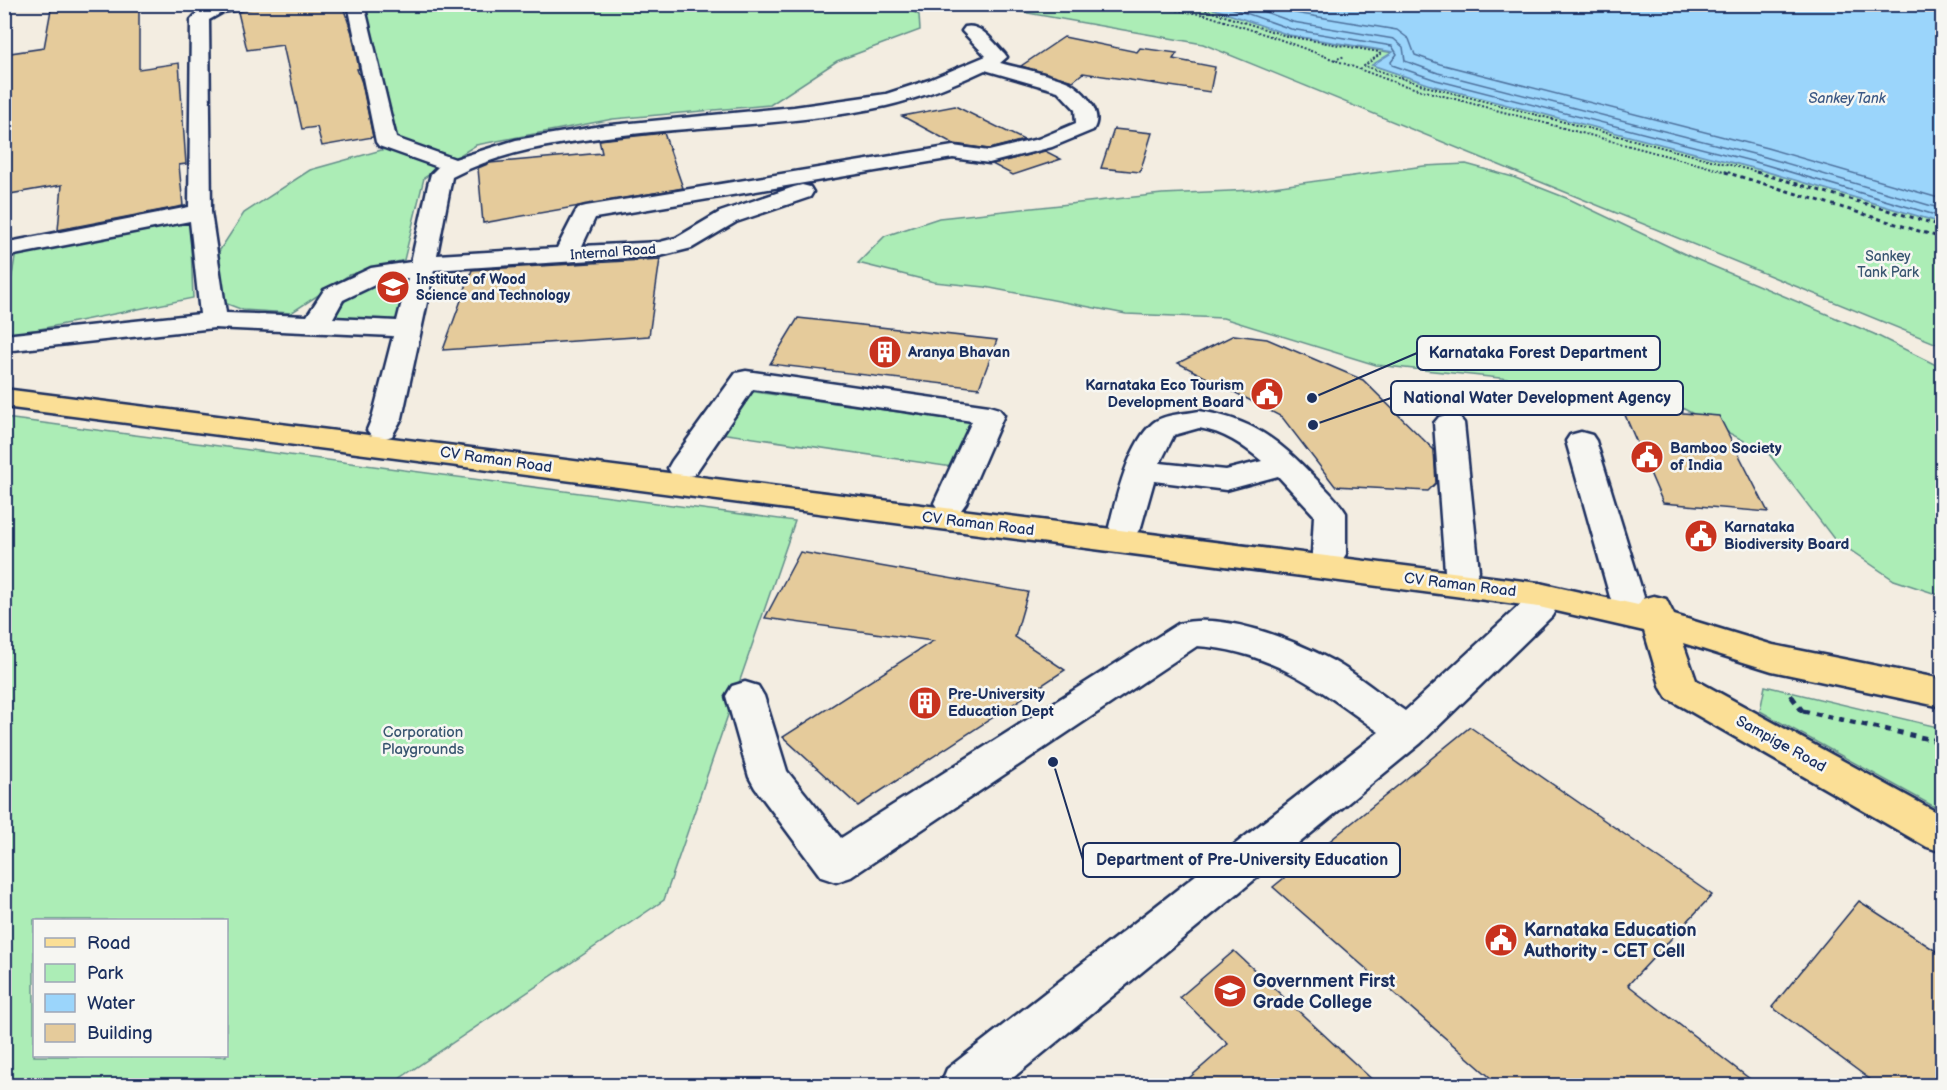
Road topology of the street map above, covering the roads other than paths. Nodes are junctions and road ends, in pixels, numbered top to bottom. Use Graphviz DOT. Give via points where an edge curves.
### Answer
graph roads {
  1 [pos="240,4"];
  2 [pos="356,4"];
  3 [pos="971,31"];
  4 [pos="984,64"];
  5 [pos="456,166"];
  6 [pos="825,184"];
  7 [pos="200,212"];
  8 [pos="4,250"];
  9 [pos="566,255"];
  10 [pos="423,266"];
  11 [pos="214,320"];
  12 [pos="316,324"];
  13 [pos="406,329"];
  14 [pos="4,343"];
  15 [pos="4,383"];
  16 [pos="4,398"];
  17 [pos="1449,423"];
  18 [pos="382,430"];
  19 [pos="1581,441"];
  20 [pos="1286,464"];
  21 [pos="683,468"];
  22 [pos="1138,482"];
  23 [pos="950,503"];
  24 [pos="1125,526"];
  25 [pos="1330,541"];
  26 [pos="1462,571"];
  27 [pos="1539,595"];
  28 [pos="1646,607"];
  29 [pos="1942,675"];
  30 [pos="1942,693"];
  31 [pos="745,696"];
  32 [pos="1407,732"];
  33 [pos="1942,834"];
  34 [pos="964,1086"];
  1 -- 7 [label="lane" via="212,10 200,20"];
  2 -- 5 [label="lane" via="386,142"];
  3 -- 4 [label="lane" via="998,57"];
  4 -- 5 [label="lane" via="920,92 870,103 591,133 499,151"];
  4 -- 9 [label="lane" via="1065,87 1084,108 1086,126 1045,143 989,157 953,152 586,213"];
  5 -- 10 [label="lane" via="442,174"];
  6 -- 9 [label="lane, Internal Road" via="728,217 684,243 660,249"];
  7 -- 8 [label="lane"];
  7 -- 11 [label="lane"];
  9 -- 10 [label="lane, Internal Road"];
  10 -- 12 [label="lane, Internal Road" via="380,273 333,295"];
  10 -- 13 [label="lane"];
  11 -- 12 [label="lane"];
  11 -- 14 [label="lane"];
  12 -- 13 [label="lane"];
  13 -- 18 [label="lane"];
  15 -- 18 [label="main road, CV Raman Road"];
  16 -- 27 [label="main road, CV Raman Road"];
  17 -- 26 [label="lane"];
  18 -- 21 [label="main road, CV Raman Road"];
  19 -- 28 [label="lane"];
  20 -- 22 [label="lane" via="1226,480"];
  20 -- 22 [label="lane" via="1238,430 1214,419 1187,420 1165,428 1152,445"];
  20 -- 25 [label="lane" via="1330,513"];
  21 -- 23 [label="main road, CV Raman Road"];
  21 -- 23 [label="lane" via="746,379 988,415"];
  22 -- 24 [label="lane"];
  23 -- 24 [label="main road, CV Raman Road"];
  24 -- 25 [label="main road, CV Raman Road"];
  25 -- 26 [label="main road, CV Raman Road"];
  26 -- 28 [label="main road, CV Raman Road" via="1537,580"];
  27 -- 28 [label="main road, CV Raman Road"];
  27 -- 32 [label="lane" via="1540,607"];
  28 -- 29 [label="main road, CV Raman Road"];
  28 -- 30 [label="main road, CV Raman Road" via="1772,658"];
  28 -- 33 [label="main road, Sampige Road" via="1680,688"];
  31 -- 32 [label="lane" via="769,777 836,864 1191,633 1225,634 1272,649 1320,671"];
  32 -- 34 [label="lane"];
}
